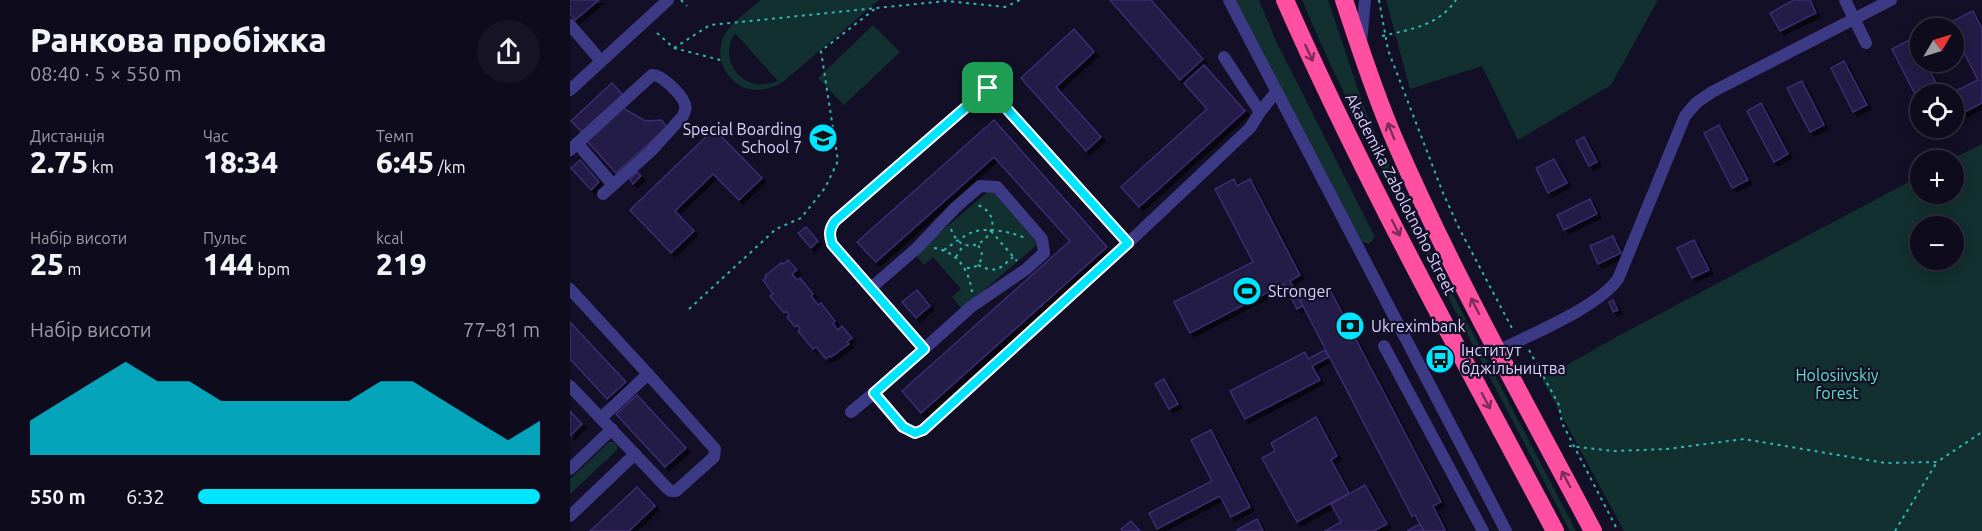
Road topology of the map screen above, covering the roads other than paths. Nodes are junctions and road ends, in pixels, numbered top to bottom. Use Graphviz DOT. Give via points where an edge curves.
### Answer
graph roads {
  1 [pos="668,0"];
  2 [pos="1229,0"];
  3 [pos="1285,0"];
  4 [pos="1344,0"];
  5 [pos="1365,0"];
  6 [pos="1845,0"];
  7 [pos="1891,0"];
  8 [pos="1854,19"];
  9 [pos="570,26"];
  10 [pos="1866,43"];
  11 [pos="1360,50"];
  12 [pos="1224,57"];
  13 [pos="601,61"];
  14 [pos="570,90"];
  15 [pos="1276,92"];
  16 [pos="1260,112"];
  17 [pos="574,146"];
  18 [pos="614,185"];
  19 [pos="603,194"];
  20 [pos="1128,243"];
  21 [pos="871,288"];
  22 [pos="570,289"];
  23 [pos="1384,346"];
  24 [pos="924,349"];
  25 [pos="1498,351"];
  26 [pos="648,374"];
  27 [pos="570,386"];
  28 [pos="874,393"];
  29 [pos="851,412"];
  30 [pos="601,418"];
  31 [pos="612,429"];
  32 [pos="635,454"];
  33 [pos="570,469"];
  34 [pos="570,516"];
  35 [pos="1483,531"];
  36 [pos="1506,531"];
  37 [pos="1555,531"];
  38 [pos="1593,531"];
  1 -- 13 [label="street"];
  2 -- 15 [label="street"];
  3 -- 37 [label="highway, Akademika Zabolotnoho Street, one-way" via="1340,120"];
  4 -- 11 [label="highway, Akademika Zabolotnoho Street"];
  5 -- 11 [label="street"];
  6 -- 8 [label="street"];
  7 -- 8 [label="street"];
  8 -- 10 [label="street"];
  8 -- 25 [label="street" via="1696,103 1685,116 1618,279 1599,298"];
  9 -- 13 [label="street"];
  25 -- 11 [label="highway, Akademika Zabolotnoho Street, one-way" via="1412,178"];
  12 -- 16 [label="street"];
  13 -- 14 [label="street"];
  15 -- 16 [label="street"];
  15 -- 36 [label="street"];
  16 -- 20 [label="street" via="1250,128"];
  17 -- 18 [label="street"];
  17 -- 18 [label="street" via="652,75 661,76 684,101 683,116"];
  18 -- 19 [label="street"];
  20 -- 21 [label="street" via="988,88 830,227 832,244"];
  20 -- 28 [label="street" via="923,430 915,433 903,427"];
  21 -- 24 [label="street"];
  21 -- 24 [label="street" via="980,186 998,187 1042,239 1044,254 972,306"];
  22 -- 26 [label="street"];
  23 -- 35 [label="street"];
  24 -- 28 [label="street"];
  38 -- 25 [label="highway, Akademika Zabolotnoho Street, one-way"];
  26 -- 30 [label="street"];
  26 -- 32 [label="street" via="712,443 716,453 680,488 671,491"];
  27 -- 30 [label="street"];
  28 -- 29 [label="street"];
  30 -- 31 [label="street"];
  31 -- 32 [label="street"];
  31 -- 33 [label="street"];
  32 -- 34 [label="street"];
}
